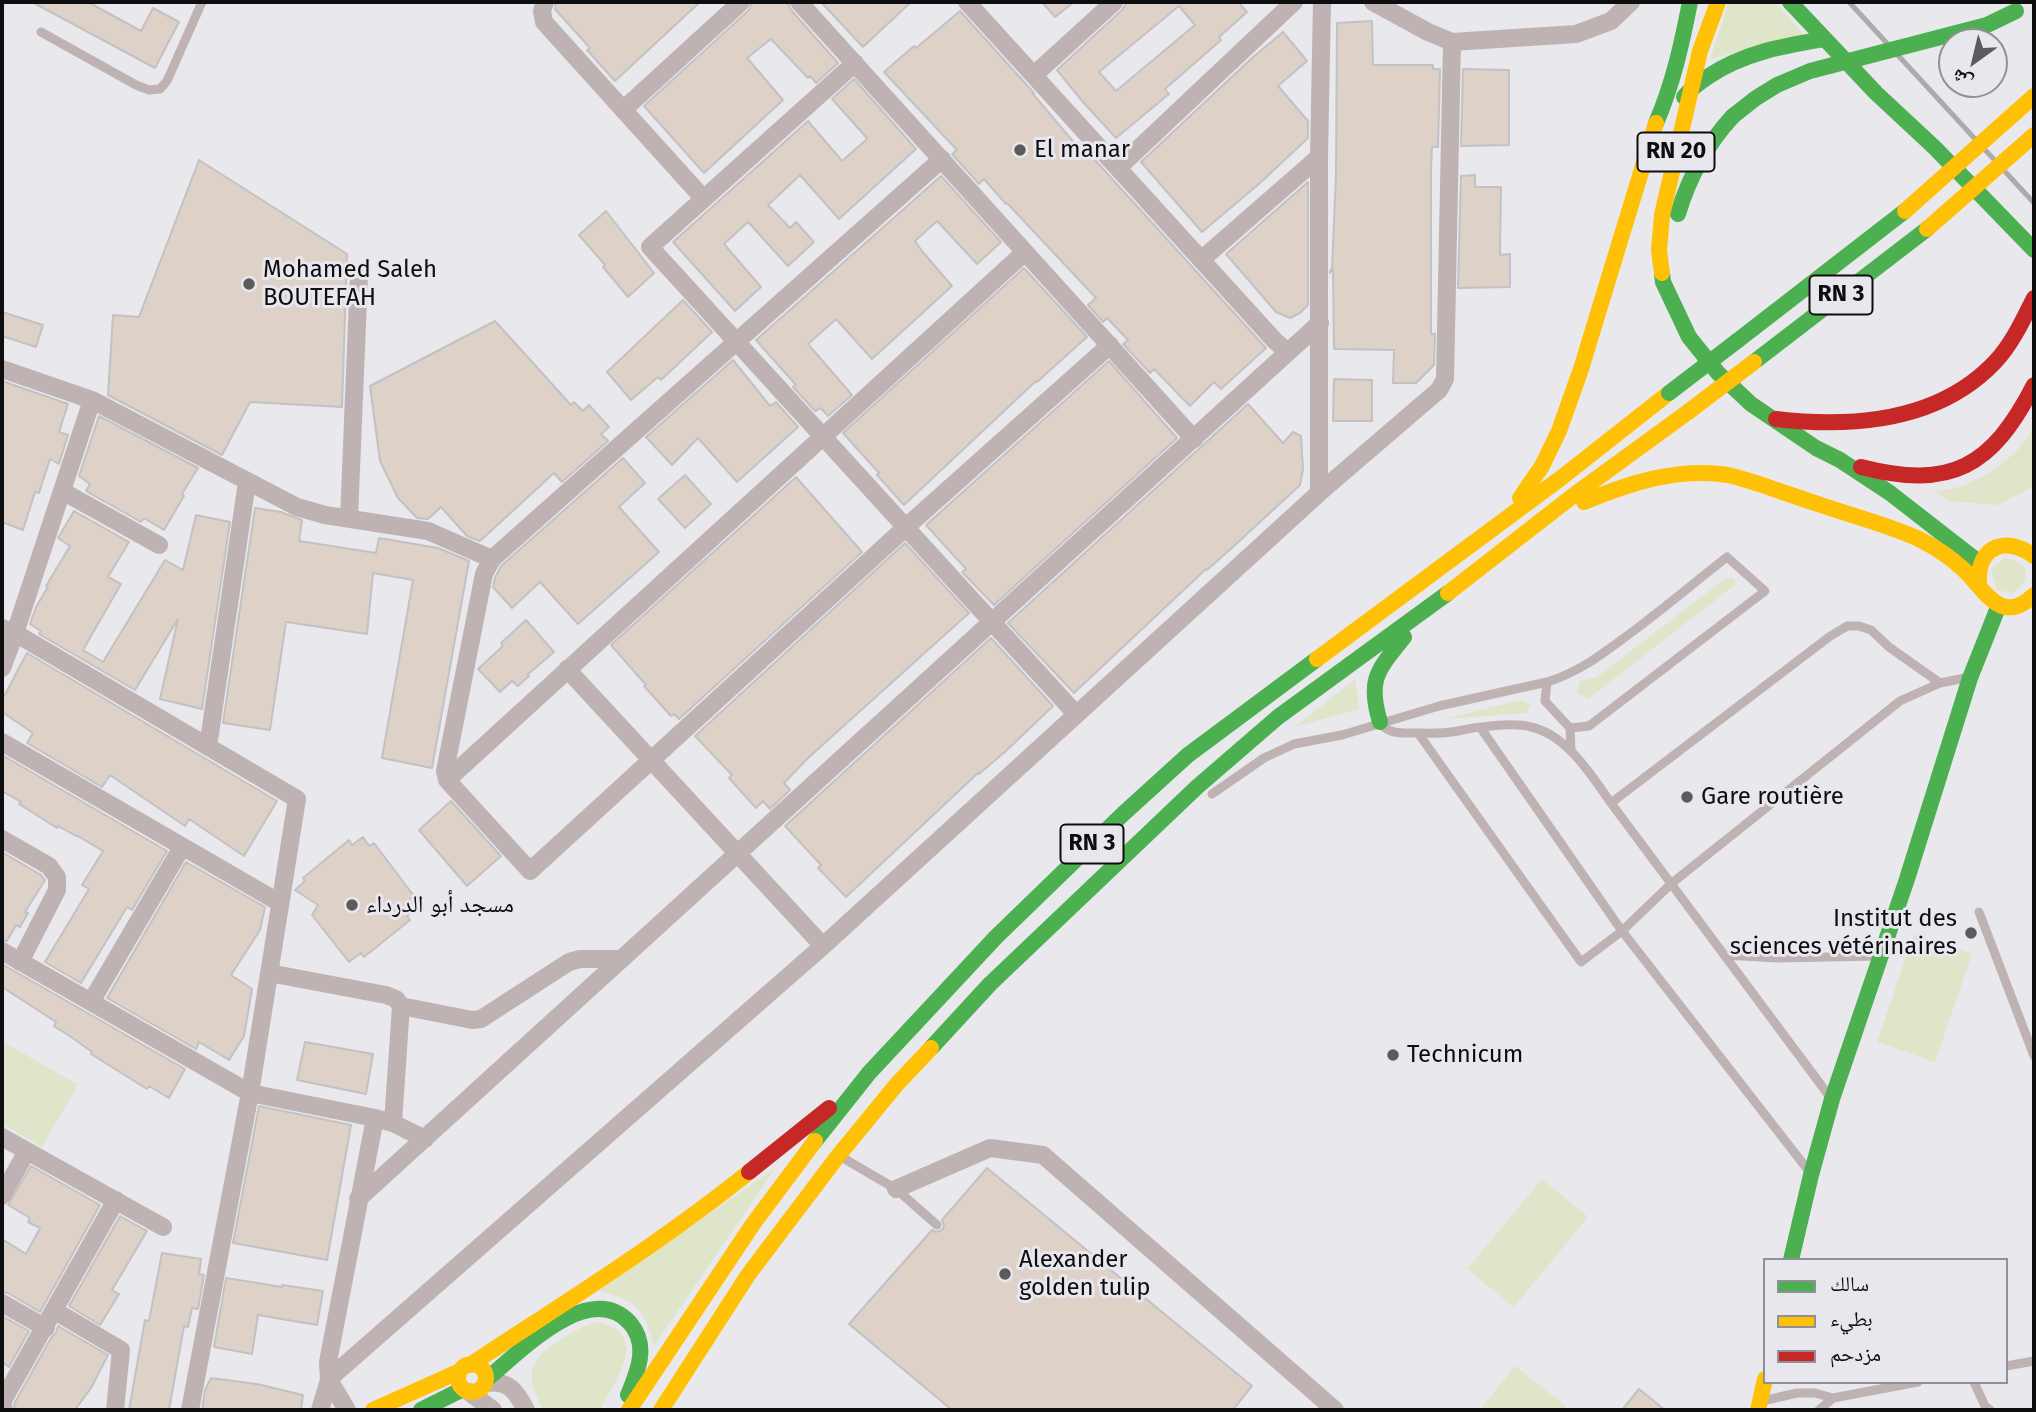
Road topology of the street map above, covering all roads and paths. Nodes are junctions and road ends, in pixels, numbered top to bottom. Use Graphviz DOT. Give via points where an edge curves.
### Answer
graph roads {
  1 [pos="202,2"];
  2 [pos="741,2"];
  3 [pos="799,2"];
  4 [pos="967,2"];
  5 [pos="1114,2"];
  6 [pos="1294,2"];
  7 [pos="1322,2"];
  8 [pos="1373,2"];
  9 [pos="1630,2"];
  10 [pos="1690,2"];
  11 [pos="1718,2"];
  12 [pos="1790,2"];
  13 [pos="539,5"];
  14 [pos="2023,6"];
  15 [pos="41,32"];
  16 [pos="1825,39"];
  17 [pos="1452,42"];
  18 [pos="855,64"];
  19 [pos="1034,75"];
  20 [pos="1690,89"];
  21 [pos="2034,96"];
  22 [pos="623,110"];
  23 [pos="1653,131"];
  24 [pos="2034,135"];
  25 [pos="1319,157"];
  26 [pos="942,159"];
  27 [pos="1118,168"];
  28 [pos="703,198"];
  29 [pos="2034,250"];
  30 [pos="1025,252"];
  31 [pos="1201,260"];
  32 [pos="359,275"];
  33 [pos="2034,298"];
  34 [pos="1673,304"];
  35 [pos="1320,323"];
  36 [pos="736,342"];
  37 [pos="1110,345"];
  38 [pos="1287,352"];
  39 [pos="2,369"];
  40 [pos="2034,385"];
  41 [pos="92,400"];
  42 [pos="1774,418"];
  43 [pos="821,436"];
  44 [pos="1195,439"];
  45 [pos="1840,460"];
  46 [pos="247,482"];
  47 [pos="62,491"];
  48 [pos="1319,494"];
  49 [pos="349,518"];
  50 [pos="1541,520"];
  51 [pos="905,528"];
  52 [pos="1489,532"];
  53 [pos="159,545"];
  54 [pos="2031,547"];
  55 [pos="492,559"];
  56 [pos="1980,563"];
  57 [pos="1980,586"];
  58 [pos="2034,595"];
  59 [pos="1999,605"];
  60 [pos="1423,612"];
  61 [pos="991,623"];
  62 [pos="8,631"];
  63 [pos="2,668"];
  64 [pos="567,669"];
  65 [pos="1970,678"];
  66 [pos="1547,682"];
  67 [pos="1940,683"];
  68 [pos="1076,714"];
  69 [pos="1380,722"];
  70 [pos="1480,727"];
  71 [pos="1570,728"];
  72 [pos="1418,733"];
  73 [pos="2,742"];
  74 [pos="208,747"];
  75 [pos="1571,751"];
  76 [pos="652,760"];
  77 [pos="447,780"];
  78 [pos="1201,802"];
  79 [pos="1611,803"];
  80 [pos="1179,818"];
  81 [pos="2,839"];
  82 [pos="182,847"];
  83 [pos="737,853"];
  84 [pos="1112,867"];
  85 [pos="1672,883"];
  86 [pos="280,903"];
  87 [pos="1979,912"];
  88 [pos="1622,932"];
  89 [pos="824,946"];
  90 [pos="2,951"];
  91 [pos="1724,955"];
  92 [pos="1881,956"];
  93 [pos="621,959"];
  94 [pos="20,962"];
  95 [pos="269,973"];
  96 [pos="91,1002"];
  97 [pos="401,1006"];
  98 [pos="2034,1056"];
  99 [pos="869,1073"];
  100 [pos="250,1093"];
  101 [pos="1832,1099"];
  102 [pos="375,1118"];
  103 [pos="393,1123"];
  104 [pos="2,1137"];
  105 [pos="425,1139"];
  106 [pos="27,1151"];
  107 [pos="838,1156"];
  108 [pos="1811,1175"];
  109 [pos="896,1189"];
  110 [pos="2,1196"];
  111 [pos="358,1199"];
  112 [pos="116,1200"];
  113 [pos="937,1225"];
  114 [pos="163,1227"];
  115 [pos="1791,1258"];
  116 [pos="2,1303"];
  117 [pos="55,1311"];
  118 [pos="46,1328"];
  119 [pos="2034,1361"];
  120 [pos="2008,1366"];
  121 [pos="465,1368"];
  122 [pos="329,1380"];
  123 [pos="486,1381"];
  124 [pos="1764,1384"];
  125 [pos="1907,1384"];
  126 [pos="1974,1384"];
  127 [pos="466,1390"];
  128 [pos="1833,1398"];
  129 [pos="2,1402"];
  130 [pos="1759,1406"];
  131 [pos="4,1410"];
  132 [pos="115,1410"];
  133 [pos="190,1410"];
  134 [pos="320,1410"];
  135 [pos="347,1410"];
  136 [pos="373,1410"];
  137 [pos="421,1410"];
  138 [pos="493,1410"];
  139 [pos="526,1410"];
  140 [pos="622,1410"];
  141 [pos="629,1410"];
  142 [pos="662,1410"];
  143 [pos="1335,1410"];
  144 [pos="1819,1410"];
  145 [pos="1990,1410"];
  1 -- 15 [label="lane" via="159,89 136,85"];
  2 -- 22 [label="street"];
  3 -- 18 [label="street"];
  4 -- 19 [label="street"];
  5 -- 19 [label="street"];
  6 -- 27 [label="street"];
  7 -- 25 [label="street"];
  8 -- 17 [label="street"];
  9 -- 17 [label="street" via="1611,21 1576,34"];
  10 -- 23 [label="main road" via="1681,48"];
  11 -- 20 [label="main road, RN 20"];
  12 -- 16 [label="main road"];
  13 -- 22 [label="street" via="544,22"];
  14 -- 34 [label="main road, bridge" via="1987,25 1810,71 1777,85 1733,116 1712,140 1679,209 1669,266"];
  16 -- 20 [label="main road" via="1755,52"];
  16 -- 29 [label="main road"];
  17 -- 48 [label="street" via="1445,379 1439,390"];
  18 -- 26 [label="street"];
  18 -- 28 [label="street"];
  19 -- 27 [label="street"];
  20 -- 23 [label="main road"];
  20 -- 34 [label="main road, RN 20" via="1662,215 1659,251 1663,282"];
  21 -- 52 [label="main road, RN 3, bridge" via="1905,211"];
  22 -- 28 [label="street"];
  23 -- 52 [label="main road" via="1628,223 1559,432 1520,499"];
  24 -- 50 [label="main road, RN 3, bridge" via="1927,229"];
  25 -- 31 [label="street"];
  25 -- 35 [label="street"];
  26 -- 30 [label="street"];
  26 -- 36 [label="street"];
  27 -- 31 [label="street"];
  28 -- 36 [label="street" via="650,247"];
  30 -- 37 [label="street"];
  30 -- 43 [label="street"];
  31 -- 38 [label="street"];
  32 -- 49 [label="street"];
  33 -- 42 [label="main road" via="1996,361 1974,382 1947,398 1887,418 1840,423"];
  34 -- 42 [label="main road" via="1689,337 1718,373"];
  35 -- 38 [label="street"];
  35 -- 48 [label="street"];
  36 -- 43 [label="street"];
  36 -- 55 [label="street"];
  37 -- 44 [label="street"];
  37 -- 51 [label="street"];
  38 -- 44 [label="street"];
  39 -- 41 [label="street"];
  40 -- 45 [label="main road" via="1993,446 1952,471 1933,476 1891,474"];
  41 -- 46 [label="street"];
  41 -- 47 [label="street"];
  42 -- 45 [label="main road"];
  43 -- 51 [label="street"];
  43 -- 64 [label="street"];
  44 -- 61 [label="street"];
  45 -- 56 [label="main road" via="1891,493"];
  46 -- 49 [label="street" via="297,507"];
  46 -- 74 [label="street"];
  47 -- 53 [label="street"];
  47 -- 62 [label="street"];
  48 -- 68 [label="street"];
  49 -- 55 [label="street" via="428,531"];
  50 -- 57 [label="main road" via="1634,482 1670,474 1729,475 1911,536 1940,551"];
  50 -- 60 [label="main road, RN 3"];
  51 -- 61 [label="street"];
  51 -- 76 [label="street"];
  52 -- 99 [label="main road, RN 3" via="1188,755 996,937"];
  54 -- 56 [label="main road" via="1994,547"];
  55 -- 77 [label="street" via="484,575 445,771"];
  56 -- 57 [label="main road"];
  57 -- 59 [label="main road"];
  58 -- 59 [label="main road" via="2019,606"];
  59 -- 65 [label="main road"];
  60 -- 69 [label="main road" via="1376,677 1373,703"];
  60 -- 84 [label="main road, RN 3" via="1278,716"];
  61 -- 68 [label="street"];
  61 -- 83 [label="street"];
  62 -- 63 [label="street"];
  62 -- 74 [label="street"];
  64 -- 76 [label="street"];
  64 -- 77 [label="street"];
  65 -- 67 [label="lane"];
  65 -- 92 [label="main road"];
  66 -- 69 [label="lane"];
  66 -- 71 [label="lane" via="1545,701"];
  66 -- 71 [label="lane" via="1568,676 1604,652 1727,557 1765,591 1588,726"];
  67 -- 79 [label="lane" via="1871,631 1847,626"];
  67 -- 85 [label="lane" via="1900,701"];
  68 -- 89 [label="street"];
  69 -- 72 [label="lane" via="1386,730"];
  69 -- 78 [label="lane" via="1294,744 1264,758"];
  70 -- 72 [label="lane"];
  70 -- 75 [label="lane" via="1532,727"];
  70 -- 88 [label="lane"];
  71 -- 75 [label="lane"];
  72 -- 88 [label="lane" via="1581,962"];
  73 -- 82 [label="street"];
  74 -- 86 [label="street" via="297,799"];
  75 -- 79 [label="lane"];
  76 -- 77 [label="street" via="530,871"];
  76 -- 83 [label="street"];
  79 -- 85 [label="lane"];
  80 -- 84 [label="lane"];
  81 -- 94 [label="street" via="49,866 57,877 57,890"];
  82 -- 86 [label="street"];
  82 -- 96 [label="street"];
  83 -- 89 [label="street"];
  83 -- 93 [label="street"];
  84 -- 107 [label="main road, RN 3" via="941,1035"];
  85 -- 88 [label="lane"];
  85 -- 91 [label="lane"];
  86 -- 95 [label="street"];
  87 -- 98 [label="lane"];
  88 -- 108 [label="lane"];
  89 -- 122 [label="street"];
  90 -- 94 [label="street"];
  91 -- 92 [label="lane"];
  91 -- 101 [label="lane"];
  92 -- 101 [label="main road"];
  93 -- 97 [label="street" via="569,962 481,1019"];
  93 -- 105 [label="street"];
  94 -- 96 [label="street"];
  95 -- 97 [label="street" via="386,995"];
  95 -- 100 [label="street"];
  96 -- 100 [label="street"];
  97 -- 103 [label="street"];
  99 -- 121 [label="main road" via="712,1201"];
  99 -- 141 [label="main road, RN 3" via="753,1224"];
  100 -- 102 [label="street"];
  100 -- 133 [label="street"];
  101 -- 108 [label="main road"];
  102 -- 103 [label="street"];
  102 -- 111 [label="street"];
  103 -- 105 [label="street"];
  104 -- 106 [label="street"];
  105 -- 111 [label="street"];
  106 -- 110 [label="street"];
  106 -- 112 [label="street"];
  107 -- 109 [label="lane"];
  107 -- 142 [label="main road, RN 3" via="748,1275"];
  108 -- 115 [label="main road"];
  109 -- 113 [label="lane"];
  109 -- 143 [label="street" via="990,1148 1043,1155"];
  111 -- 122 [label="street" via="328,1362"];
  112 -- 114 [label="street"];
  112 -- 117 [label="street"];
  116 -- 118 [label="street"];
  117 -- 118 [label="street"];
  117 -- 132 [label="street" via="121,1350"];
  118 -- 129 [label="street"];
  119 -- 120 [label="lane"];
  121 -- 123 [label="main road" via="478,1365"];
  121 -- 127 [label="main road" via="458,1380"];
  121 -- 136 [label="main road"];
  122 -- 134 [label="street"];
  122 -- 135 [label="street"];
  123 -- 127 [label="main road" via="477,1392"];
  123 -- 139 [label="street" via="505,1384"];
  123 -- 140 [label="main road" via="571,1315 588,1309 610,1310 636,1330 641,1346 639,1369"];
  124 -- 130 [label="main road"];
  125 -- 128 [label="lane"];
  126 -- 145 [label="lane"];
  127 -- 137 [label="main road"];
  127 -- 138 [label="street"];
  128 -- 130 [label="lane" via="1797,1393"];
  128 -- 144 [label="lane"];
  129 -- 131 [label="street"];
}
